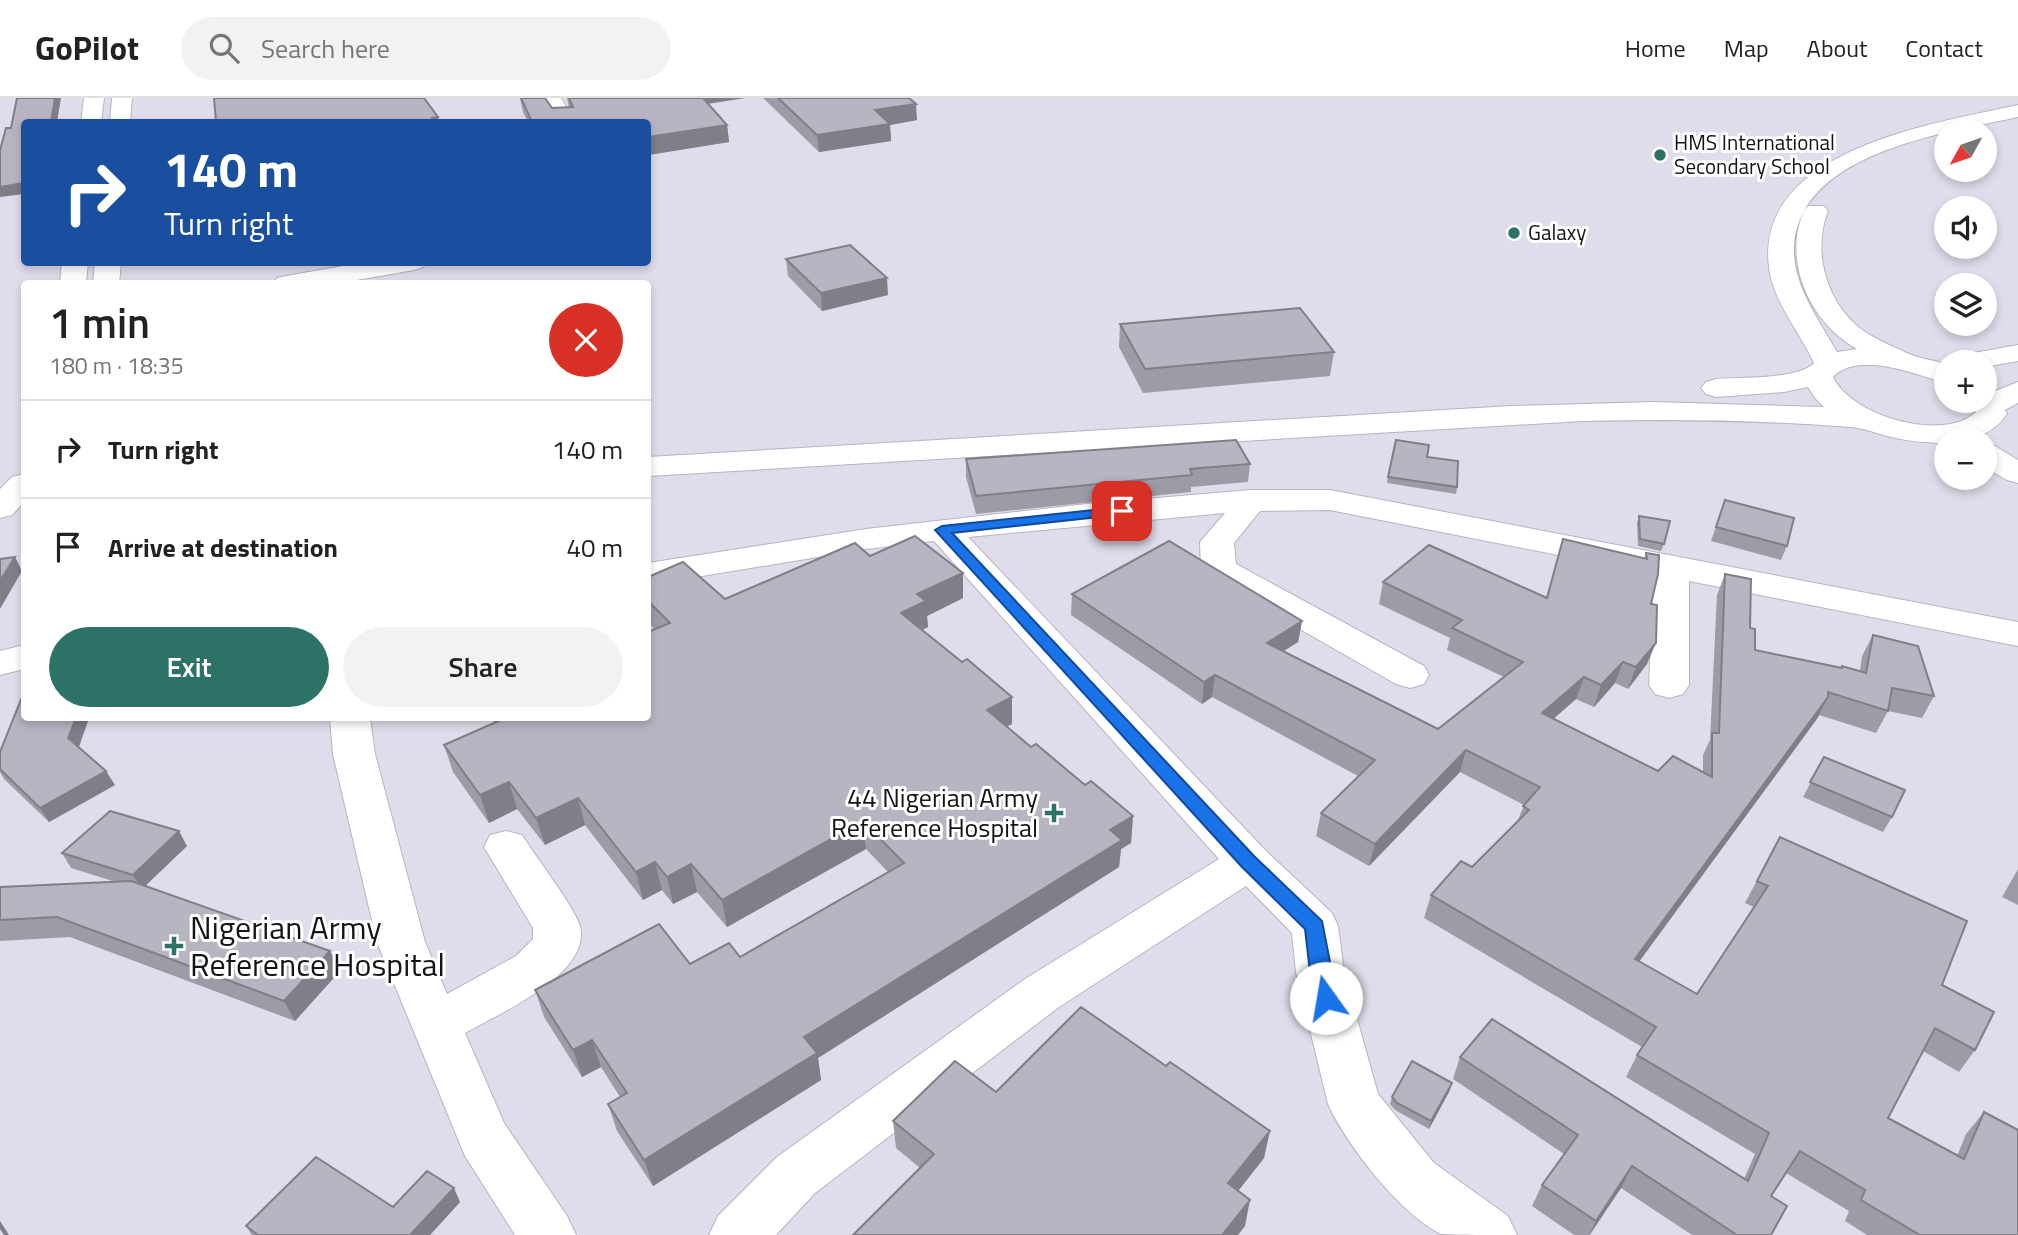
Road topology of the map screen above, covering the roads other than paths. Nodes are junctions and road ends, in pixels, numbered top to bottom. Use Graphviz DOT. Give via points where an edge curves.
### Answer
graph roads {
  1 [pos="94,98"];
  2 [pos="122,98"];
  3 [pos="551,98"];
  4 [pos="2018,111"];
  5 [pos="91,119"];
  6 [pos="120,119"];
  7 [pos="563,119"];
  8 [pos="2018,122"];
  9 [pos="1997,126"];
  10 [pos="1934,141"];
  11 [pos="391,266"];
  12 [pos="309,280"];
  13 [pos="2018,353"];
  14 [pos="1997,357"];
  15 [pos="1929,366"];
  16 [pos="1824,370"];
  17 [pos="2018,391"];
  18 [pos="1997,402"];
  19 [pos="1997,412"];
  20 [pos="1988,413"];
  21 [pos="1867,419"];
  22 [pos="1980,427"];
  23 [pos="2018,429"];
  24 [pos="1934,435"];
  25 [pos="651,444"];
  26 [pos="1997,450"];
  27 [pos="2018,455"];
  28 [pos="1997,461"];
  29 [pos="651,467"];
  30 [pos="2018,473"];
  31 [pos="21,487"];
  32 [pos="1250,500"];
  33 [pos="21,504"];
  34 [pos="0,508"];
  35 [pos="0,515"];
  36 [pos="942,530"];
  37 [pos="1672,567"];
  38 [pos="651,574"];
  39 [pos="2018,634"];
  40 [pos="21,658"];
  41 [pos="0,663"];
  42 [pos="1410,675"];
  43 [pos="1669,685"];
  44 [pos="350,721"];
  45 [pos="506,847"];
  46 [pos="1249,862"];
  47 [pos="436,1025"];
  48 [pos="547,1235"];
  49 [pos="738,1235"];
  50 [pos="1488,1235"];
  1 -- 5 [label="street"];
  2 -- 6 [label="street"];
  3 -- 7 [label="street"];
  4 -- 16 [label="street" via="1861,153 1817,180 1800,197 1788,216 1781,264 1794,306 1812,329"];
  8 -- 9 [label="street"];
  10 -- 15 [label="street" via="1906,148 1838,184 1810,220 1805,243 1811,272 1830,312 1849,333"];
  11 -- 12 [label="street"];
  13 -- 14 [label="street"];
  15 -- 16 [label="street" via="1860,357"];
  16 -- 21 [label="street" via="1824,393"];
  16 -- 25 [label="street" via="1784,383 1699,389"];
  17 -- 18 [label="street"];
  19 -- 23 [label="street"];
  20 -- 22 [label="street" via="1987,423"];
  21 -- 24 [label="street"];
  21 -- 29 [label="street" via="1727,410 1535,413"];
  26 -- 27 [label="street"];
  28 -- 30 [label="street"];
  31 -- 34 [label="street"];
  32 -- 36 [label="street"];
  32 -- 37 [label="street" via="1330,500"];
  32 -- 42 [label="street" via="1217,542 1219,569"];
  33 -- 35 [label="street"];
  36 -- 38 [label="street"];
  36 -- 46 [label="street"];
  37 -- 39 [label="street"];
  37 -- 43 [label="street"];
  40 -- 41 [label="street"];
  44 -- 47 [label="street" via="354,754 401,942"];
  45 -- 47 [label="street" via="556,926 557,945 533,970"];
  46 -- 49 [label="street" via="1042,993 796,1175"];
  46 -- 50 [label="street" via="1315,926 1320,972 1354,1104 1414,1181"];
  47 -- 48 [label="street" via="484,1139"];
}
